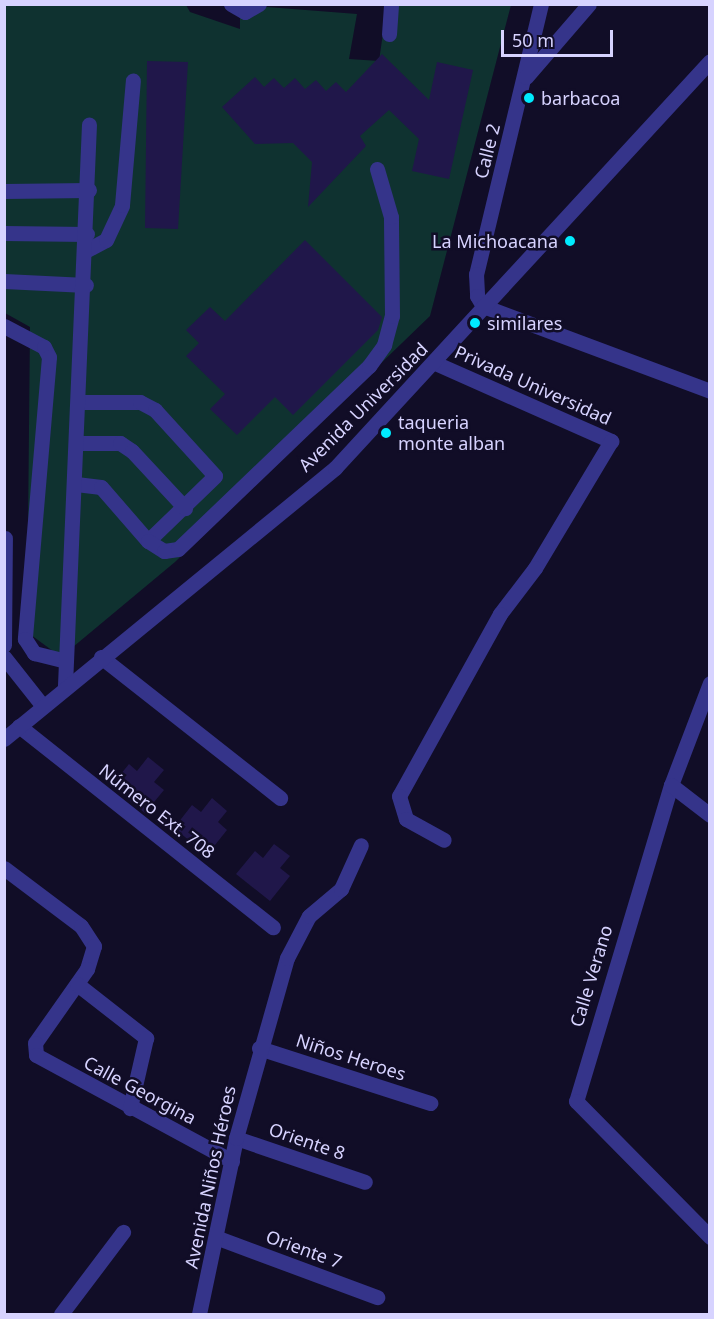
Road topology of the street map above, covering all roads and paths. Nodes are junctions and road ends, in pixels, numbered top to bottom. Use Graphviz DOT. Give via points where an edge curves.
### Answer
graph roads {
  1 [pos="231,4"];
  2 [pos="259,4"];
  3 [pos="391,4"];
  4 [pos="541,4"];
  5 [pos="589,4"];
  6 [pos="389,34"];
  7 [pos="710,61"];
  8 [pos="525,78"];
  9 [pos="133,80"];
  10 [pos="89,125"];
  11 [pos="377,169"];
  12 [pos="89,190"];
  13 [pos="4,191"];
  14 [pos="4,233"];
  15 [pos="87,234"];
  16 [pos="87,250"];
  17 [pos="4,281"];
  18 [pos="86,285"];
  19 [pos="483,306"];
  20 [pos="4,326"];
  21 [pos="435,363"];
  22 [pos="710,391"];
  23 [pos="80,402"];
  24 [pos="78,443"];
  25 [pos="76,484"];
  26 [pos="185,508"];
  27 [pos="5,538"];
  28 [pos="148,541"];
  29 [pos="4,645"];
  30 [pos="4,657"];
  31 [pos="101,657"];
  32 [pos="63,660"];
  33 [pos="710,683"];
  34 [pos="65,686"];
  35 [pos="42,705"];
  36 [pos="19,726"];
  37 [pos="4,739"];
  38 [pos="671,784"];
  39 [pos="280,798"];
  40 [pos="710,815"];
  41 [pos="444,840"];
  42 [pos="361,845"];
  43 [pos="4,868"];
  44 [pos="273,927"];
  45 [pos="77,984"];
  46 [pos="259,1048"];
  47 [pos="430,1103"];
  48 [pos="130,1108"];
  49 [pos="236,1138"];
  50 [pos="232,1161"];
  51 [pos="365,1182"];
  52 [pos="123,1232"];
  53 [pos="218,1238"];
  54 [pos="710,1238"];
  55 [pos="377,1297"];
  56 [pos="61,1314"];
  57 [pos="199,1314"];
  1 -- 2 [label="street" via="245,12"];
  3 -- 6 [label="street"];
  4 -- 8 [label="street, Calle 2"];
  5 -- 8 [label="street"];
  7 -- 19 [label="street, Avenida Universidad"];
  8 -- 19 [label="street, Calle 2" via="476,274"];
  9 -- 16 [label="street" via="122,205 106,240"];
  10 -- 12 [label="street"];
  11 -- 28 [label="street" via="391,217 392,316 384,345 369,366 178,549 164,551"];
  12 -- 13 [label="street"];
  12 -- 15 [label="street"];
  14 -- 15 [label="street"];
  15 -- 16 [label="street"];
  16 -- 18 [label="street"];
  17 -- 18 [label="street"];
  18 -- 23 [label="street"];
  19 -- 21 [label="street, Avenida Universidad"];
  19 -- 22 [label="street"];
  20 -- 32 [label="street" via="44,348 49,357 25,639 34,653"];
  21 -- 31 [label="street, Avenida Universidad" via="335,468"];
  21 -- 41 [label="street, Privada Universidad" via="611,441 535,568 500,614 399,796 406,819"];
  23 -- 24 [label="street"];
  23 -- 26 [label="street" via="140,402 155,410 215,476"];
  24 -- 25 [label="street"];
  24 -- 26 [label="street" via="120,443"];
  25 -- 28 [label="street" via="101,487"];
  25 -- 32 [label="street"];
  26 -- 28 [label="street"];
  27 -- 29 [label="street"];
  30 -- 35 [label="street"];
  31 -- 34 [label="street, Avenida Universidad"];
  31 -- 39 [label="street"];
  32 -- 34 [label="street"];
  33 -- 38 [label="street, Calle Verano"];
  34 -- 35 [label="street, Avenida Universidad"];
  35 -- 36 [label="street, Avenida Universidad"];
  36 -- 37 [label="street, Avenida Universidad"];
  36 -- 44 [label="street, Número Ext. 708"];
  38 -- 40 [label="street"];
  38 -- 54 [label="street, Calle Verano" via="576,1101"];
  42 -- 46 [label="street, Avenida Niños Héroes" via="341,889 297,934"];
  43 -- 45 [label="street" via="90,934 94,953"];
  45 -- 48 [label="street" via="146,1038"];
  45 -- 48 [label="street, Calle Georgina" via="34,1050 42,1060"];
  46 -- 47 [label="street, Niños Heroes"];
  46 -- 49 [label="street, Avenida Niños Héroes"];
  48 -- 50 [label="street, Calle Georgina"];
  49 -- 50 [label="street, Avenida Niños Héroes"];
  49 -- 51 [label="street, Oriente 8"];
  50 -- 53 [label="street, Avenida Niños Héroes"];
  52 -- 56 [label="street"];
  53 -- 55 [label="street, Oriente 7"];
  53 -- 57 [label="street, Avenida Niños Héroes"];
}
